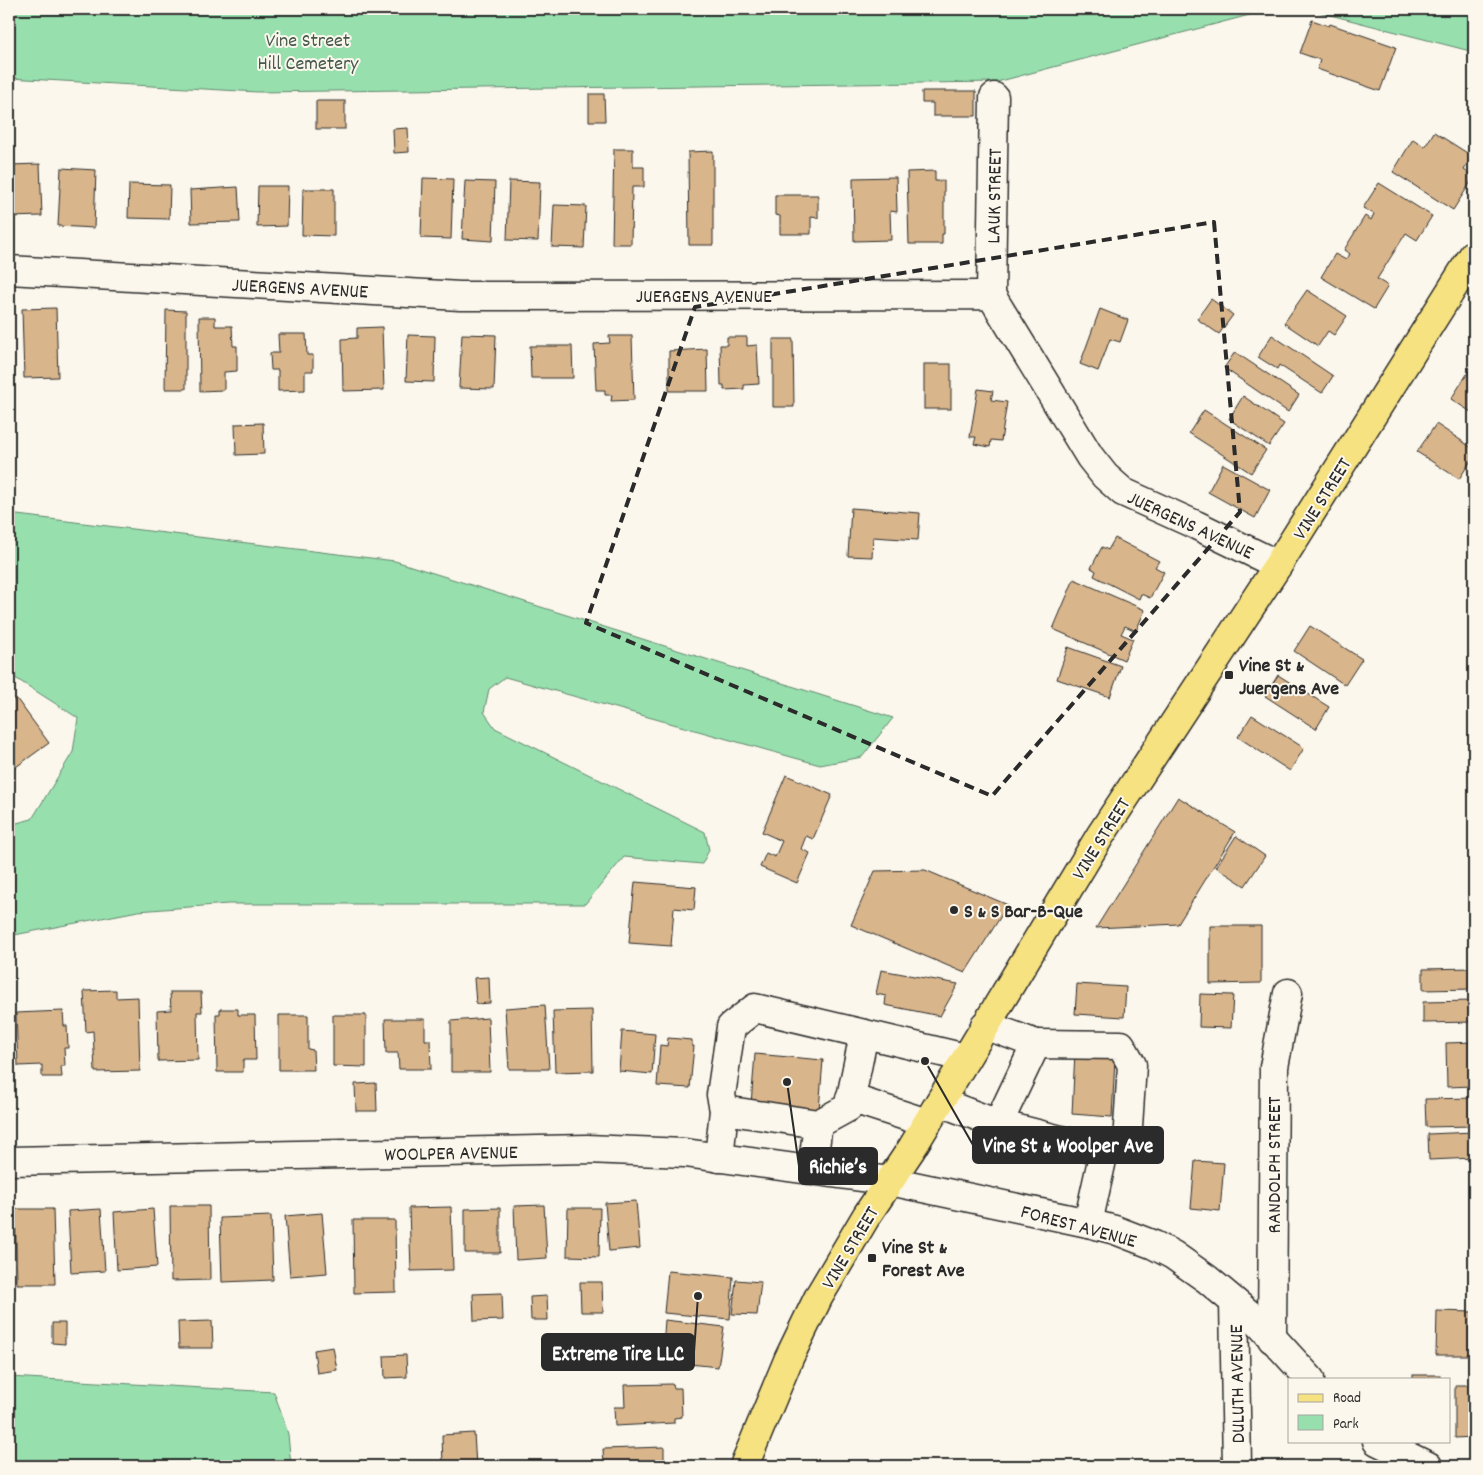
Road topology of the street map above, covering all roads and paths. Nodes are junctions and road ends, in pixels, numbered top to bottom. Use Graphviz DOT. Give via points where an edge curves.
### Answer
graph roads {
  1 [pos="994,97"];
  2 [pos="1474,254"];
  3 [pos="9,270"];
  4 [pos="992,295"];
  5 [pos="1278,565"];
  6 [pos="1288,993"];
  7 [pos="985,1025"];
  8 [pos="864,1034"];
  9 [pos="1036,1044"];
  10 [pos="966,1058"];
  11 [pos="850,1098"];
  12 [pos="724,1110"];
  13 [pos="934,1112"];
  14 [pos="818,1124"];
  15 [pos="998,1124"];
  16 [pos="1104,1151"];
  17 [pos="719,1158"];
  18 [pos="9,1162"];
  19 [pos="812,1171"];
  20 [pos="890,1181"];
  21 [pos="1088,1223"];
  22 [pos="1234,1302"];
  23 [pos="1272,1339"];
  24 [pos="1309,1378"];
  25 [pos="1379,1442"];
  26 [pos="744,1466"];
  27 [pos="1237,1466"];
  28 [pos="1428,1466"];
  1 -- 4 [label="street, LAUK STREET"];
  2 -- 5 [label="main road, VINE STREET"];
  3 -- 4 [label="street, JUERGENS AVENUE" via="460,296"];
  4 -- 5 [label="street, JUERGENS AVENUE" via="1090,457 1105,476 1123,492"];
  5 -- 7 [label="main road, VINE STREET" via="1100,836"];
  6 -- 23 [label="street, RANDOLPH STREET" via="1274,1067"];
  7 -- 9 [label="street"];
  7 -- 10 [label="main road, VINE STREET"];
  8 -- 10 [label="street"];
  8 -- 11 [label="street"];
  8 -- 12 [label="street" via="756,1008 731,1027 721,1095"];
  9 -- 15 [label="street"];
  9 -- 16 [label="street" via="1121,1045 1132,1065 1127,1142"];
  10 -- 13 [label="main road, VINE STREET"];
  11 -- 13 [label="street"];
  11 -- 14 [label="street" via="849,1107"];
  12 -- 14 [label="street"];
  12 -- 17 [label="street"];
  13 -- 15 [label="street"];
  13 -- 20 [label="main road, VINE STREET"];
  14 -- 19 [label="street"];
  15 -- 16 [label="street"];
  16 -- 21 [label="street"];
  17 -- 18 [label="street, WOOLPER AVENUE" via="685,1153 587,1149"];
  17 -- 19 [label="street, WOOLPER AVENUE"];
  19 -- 20 [label="street, WOOLPER AVENUE"];
  20 -- 21 [label="street, FOREST AVENUE"];
  20 -- 26 [label="main road, VINE STREET" via="819,1296 788,1358"];
  21 -- 22 [label="street, FOREST AVENUE" via="1115,1230 1173,1255"];
  22 -- 23 [label="street, FOREST AVENUE"];
  22 -- 27 [label="street, DULUTH AVENUE"];
  23 -- 24 [label="street, FOREST AVENUE"];
  25 -- 28 [label="street"];
}
